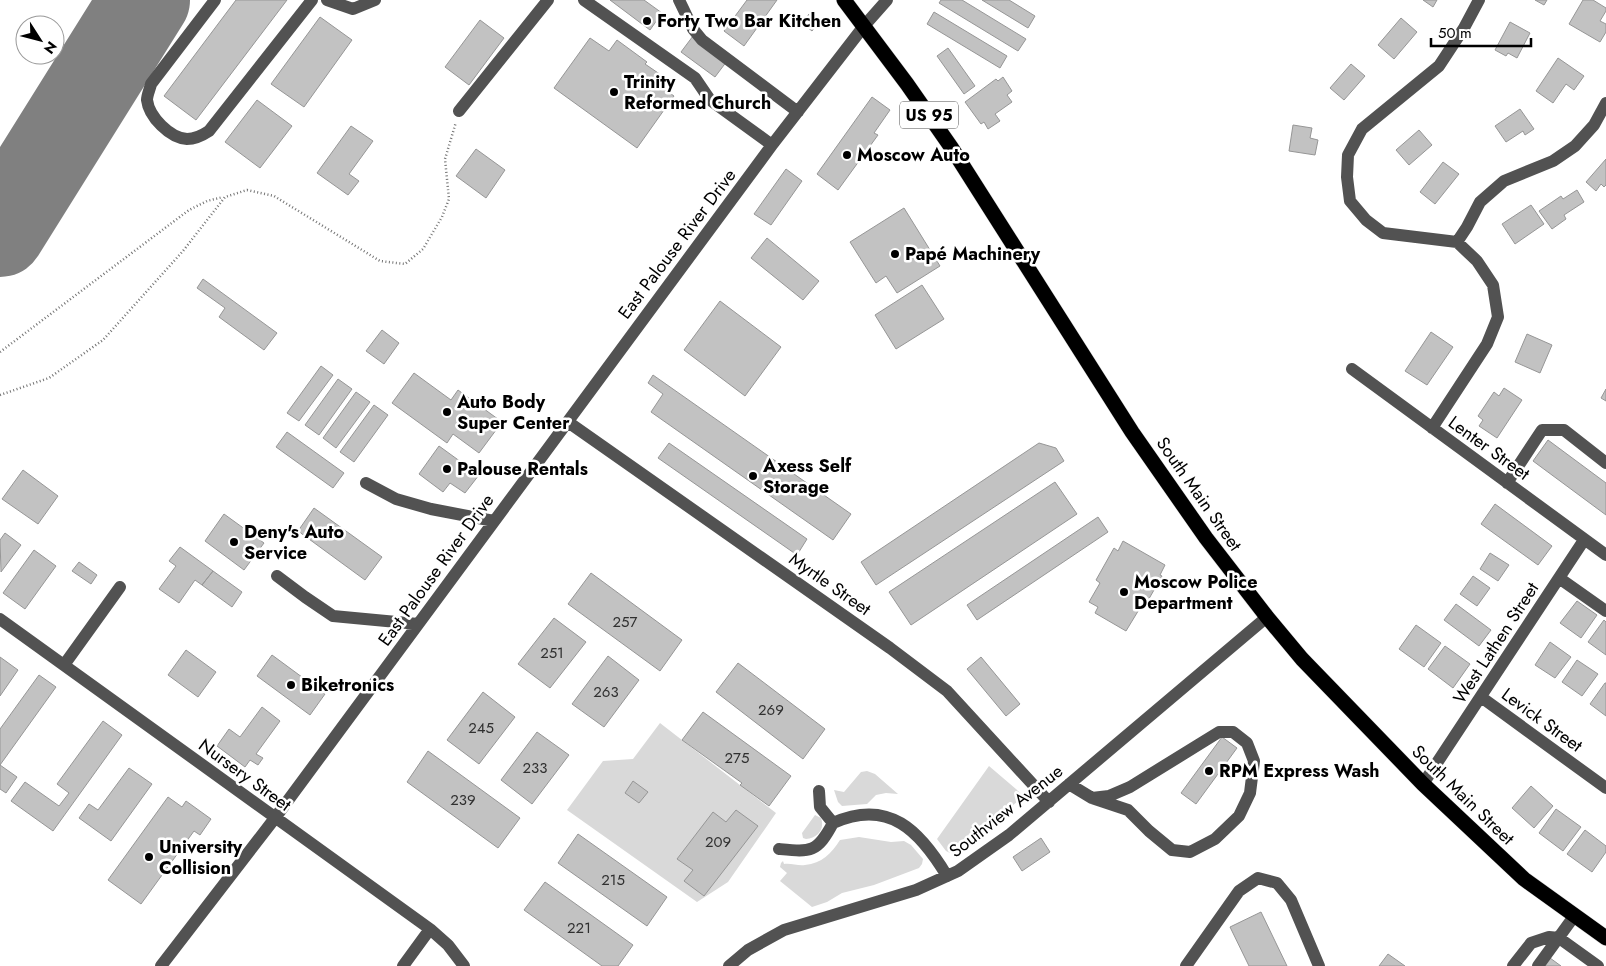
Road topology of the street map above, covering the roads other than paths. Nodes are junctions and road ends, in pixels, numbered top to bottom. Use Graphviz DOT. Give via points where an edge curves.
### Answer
graph roads {
  1 [pos="215,0"];
  2 [pos="312,0"];
  3 [pos="328,0"];
  4 [pos="375,0"];
  5 [pos="548,0"];
  6 [pos="584,0"];
  7 [pos="679,0"];
  8 [pos="844,0"];
  9 [pos="888,0"];
  10 [pos="1479,0"];
  11 [pos="864,26"];
  12 [pos="1606,103"];
  13 [pos="459,111"];
  14 [pos="798,112"];
  15 [pos="772,146"];
  16 [pos="1457,242"];
  17 [pos="1352,369"];
  18 [pos="568,422"];
  19 [pos="1432,428"];
  20 [pos="1606,464"];
  21 [pos="366,483"];
  22 [pos="1507,483"];
  23 [pos="494,521"];
  24 [pos="1584,540"];
  25 [pos="1606,555"];
  26 [pos="278,576"];
  27 [pos="1559,578"];
  28 [pos="120,587"];
  29 [pos="1606,611"];
  30 [pos="1267,617"];
  31 [pos="0,619"];
  32 [pos="418,624"];
  33 [pos="64,666"];
  34 [pos="1482,697"];
  35 [pos="1069,784"];
  36 [pos="1423,784"];
  37 [pos="1606,788"];
  38 [pos="819,791"];
  39 [pos="1092,798"];
  40 [pos="1049,802"];
  41 [pos="275,818"];
  42 [pos="833,824"];
  43 [pos="779,849"];
  44 [pos="948,876"];
  45 [pos="1575,915"];
  46 [pos="430,929"];
  47 [pos="1559,938"];
  48 [pos="1606,938"];
  49 [pos="161,966"];
  50 [pos="403,966"];
  51 [pos="464,966"];
  52 [pos="729,966"];
  53 [pos="1186,966"];
  54 [pos="1319,966"];
  55 [pos="1513,966"];
  56 [pos="1538,966"];
  57 [pos="1598,966"];
  1 -- 2 [label="street" via="150,84 147,100 153,116 163,127 187,139 209,131"];
  3 -- 4 [label="street" via="353,9"];
  5 -- 13 [label="street"];
  6 -- 15 [label="street" via="695,78 710,100"];
  7 -- 14 [label="street" via="702,40"];
  8 -- 11 [label="highway, South Main Street / US 95"];
  9 -- 11 [label="street, East Palouse River Drive"];
  10 -- 16 [label="street" via="1439,66 1362,129 1348,155 1350,201 1366,220 1383,233"];
  11 -- 14 [label="street, East Palouse River Drive"];
  11 -- 30 [label="highway, South Main Street / US 95" via="951,147 1132,432 1206,538"];
  12 -- 16 [label="street" via="1594,125 1575,146 1554,161 1504,181 1480,202"];
  14 -- 15 [label="street, East Palouse River Drive"];
  15 -- 18 [label="street, East Palouse River Drive"];
  16 -- 19 [label="street" via="1477,261 1493,284 1498,318 1487,344"];
  17 -- 19 [label="street, Lenter Street"];
  18 -- 23 [label="street, East Palouse River Drive"];
  18 -- 40 [label="street, Myrtle Street" via="874,636 947,691"];
  19 -- 22 [label="street, Lenter Street"];
  20 -- 22 [label="street" via="1564,430 1542,430"];
  21 -- 23 [label="street" via="396,499"];
  22 -- 24 [label="street, Lenter Street"];
  23 -- 32 [label="street, East Palouse River Drive"];
  24 -- 25 [label="street, Lenter Street"];
  24 -- 27 [label="street, West Lathen Street"];
  26 -- 32 [label="street" via="333,616"];
  27 -- 29 [label="street"];
  27 -- 34 [label="street, West Lathen Street"];
  28 -- 33 [label="street"];
  30 -- 35 [label="street, Southview Avenue"];
  30 -- 36 [label="highway, South Main Street / US 95" via="1308,665"];
  31 -- 33 [label="street, Nursery Street"];
  32 -- 41 [label="street, East Palouse River Drive"];
  33 -- 41 [label="street, Nursery Street"];
  34 -- 36 [label="street, West Lathen Street"];
  34 -- 37 [label="street, Levick Street"];
  35 -- 39 [label="street"];
  35 -- 40 [label="street, Southview Avenue"];
  36 -- 45 [label="highway, South Main Street / US 95" via="1524,879"];
  38 -- 42 [label="street" via="820,807"];
  39 -- 39 [label="street" via="1128,810 1172,850 1190,852 1215,839 1239,816 1250,793 1254,760 1247,743 1233,732 1219,732 1130,787 1109,796"];
  40 -- 44 [label="street, Southview Avenue" via="1009,835"];
  41 -- 46 [label="street, Nursery Street"];
  41 -- 49 [label="street, East Palouse River Drive"];
  42 -- 43 [label="street" via="824,840 810,850"];
  42 -- 44 [label="street" via="847,817 888,817 917,835"];
  44 -- 52 [label="street, Southview Avenue" via="916,890 784,930 748,950"];
  45 -- 47 [label="street"];
  45 -- 48 [label="highway, South Main Street / US 95"];
  46 -- 50 [label="street"];
  46 -- 51 [label="street, Nursery Street"];
  47 -- 55 [label="street" via="1549,937 1531,943"];
  47 -- 56 [label="street"];
  47 -- 57 [label="street"];
  53 -- 54 [label="street" via="1239,891 1258,878 1277,883 1291,900"];
}
